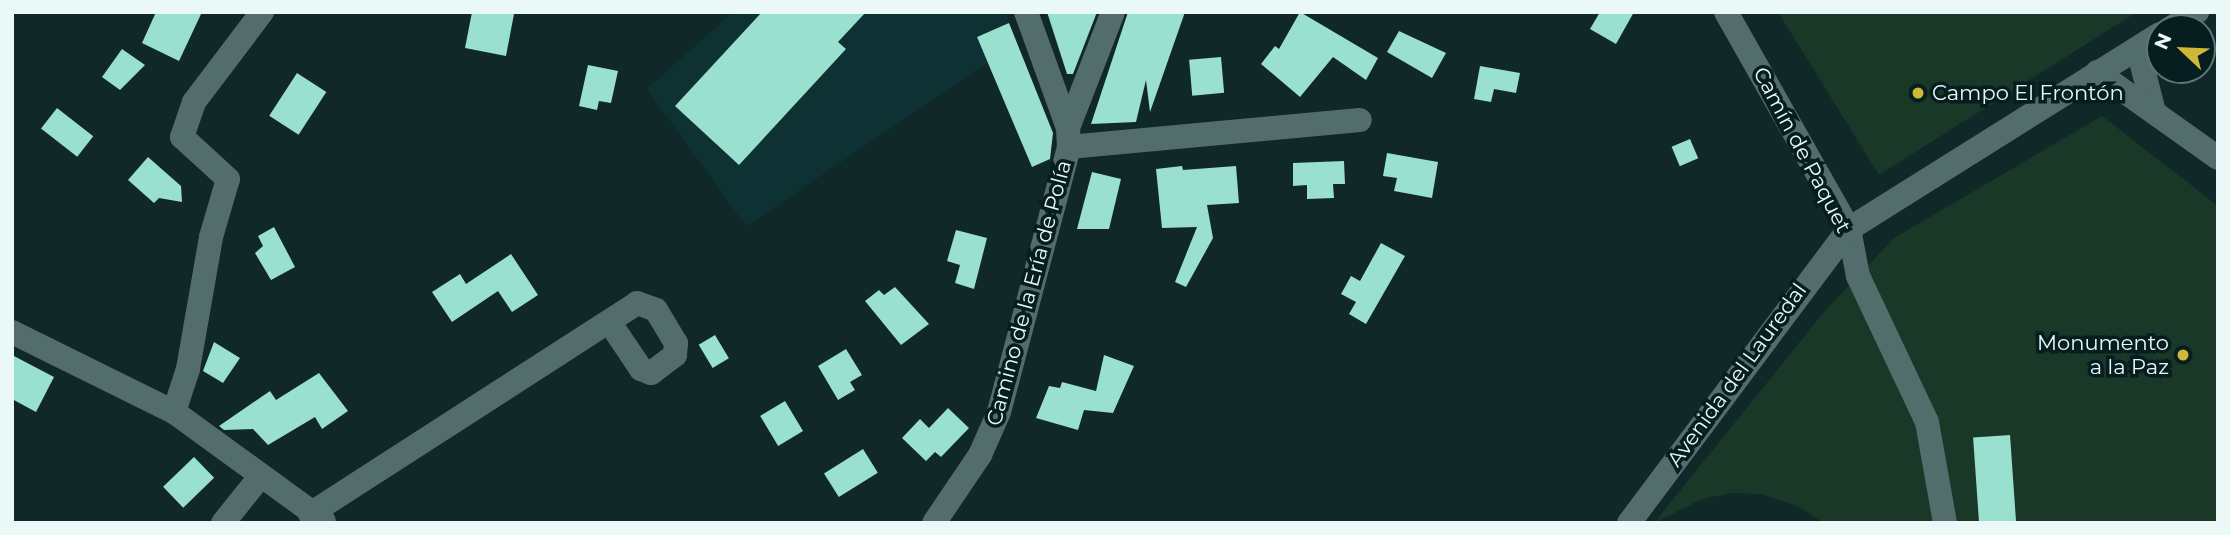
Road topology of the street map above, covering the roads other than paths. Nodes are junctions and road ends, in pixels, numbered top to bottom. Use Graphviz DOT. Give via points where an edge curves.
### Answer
graph roads {
  1 [pos="262,12"];
  2 [pos="1026,12"];
  3 [pos="1113,12"];
  4 [pos="1728,13"];
  5 [pos="2146,43"];
  6 [pos="2146,53"];
  7 [pos="2097,72"];
  8 [pos="2146,81"];
  9 [pos="2147,84"];
  10 [pos="2154,113"];
  11 [pos="1360,120"];
  12 [pos="1068,138"];
  13 [pos="2218,158"];
  14 [pos="1849,229"];
  15 [pos="610,323"];
  16 [pos="12,332"];
  17 [pos="174,412"];
  18 [pos="259,478"];
  19 [pos="319,519"];
  20 [pos="223,523"];
  21 [pos="934,523"];
  22 [pos="1629,523"];
  23 [pos="1945,523"];
  1 -- 17 [label="street" via="194,102 182,138 228,179 211,237 188,369"];
  2 -- 12 [label="street"];
  3 -- 12 [label="street, Camino de la Ería de Polía"];
  4 -- 14 [label="street, Camín de Paquet"];
  5 -- 7 [label="street"];
  6 -- 8 [label="street" via="2141,61"];
  7 -- 10 [label="street"];
  7 -- 14 [label="street"];
  9 -- 10 [label="street"];
  10 -- 13 [label="street"];
  11 -- 12 [label="street"];
  12 -- 21 [label="street, Camino de la Ería de Polía" via="999,412 981,455"];
  14 -- 22 [label="street, Avenida del Lauredal"];
  14 -- 23 [label="street, Camín de Paquet" via="1858,276 1927,422"];
  15 -- 19 [label="street"];
  16 -- 17 [label="street"];
  17 -- 18 [label="street"];
  18 -- 19 [label="street"];
  18 -- 20 [label="street"];
}
